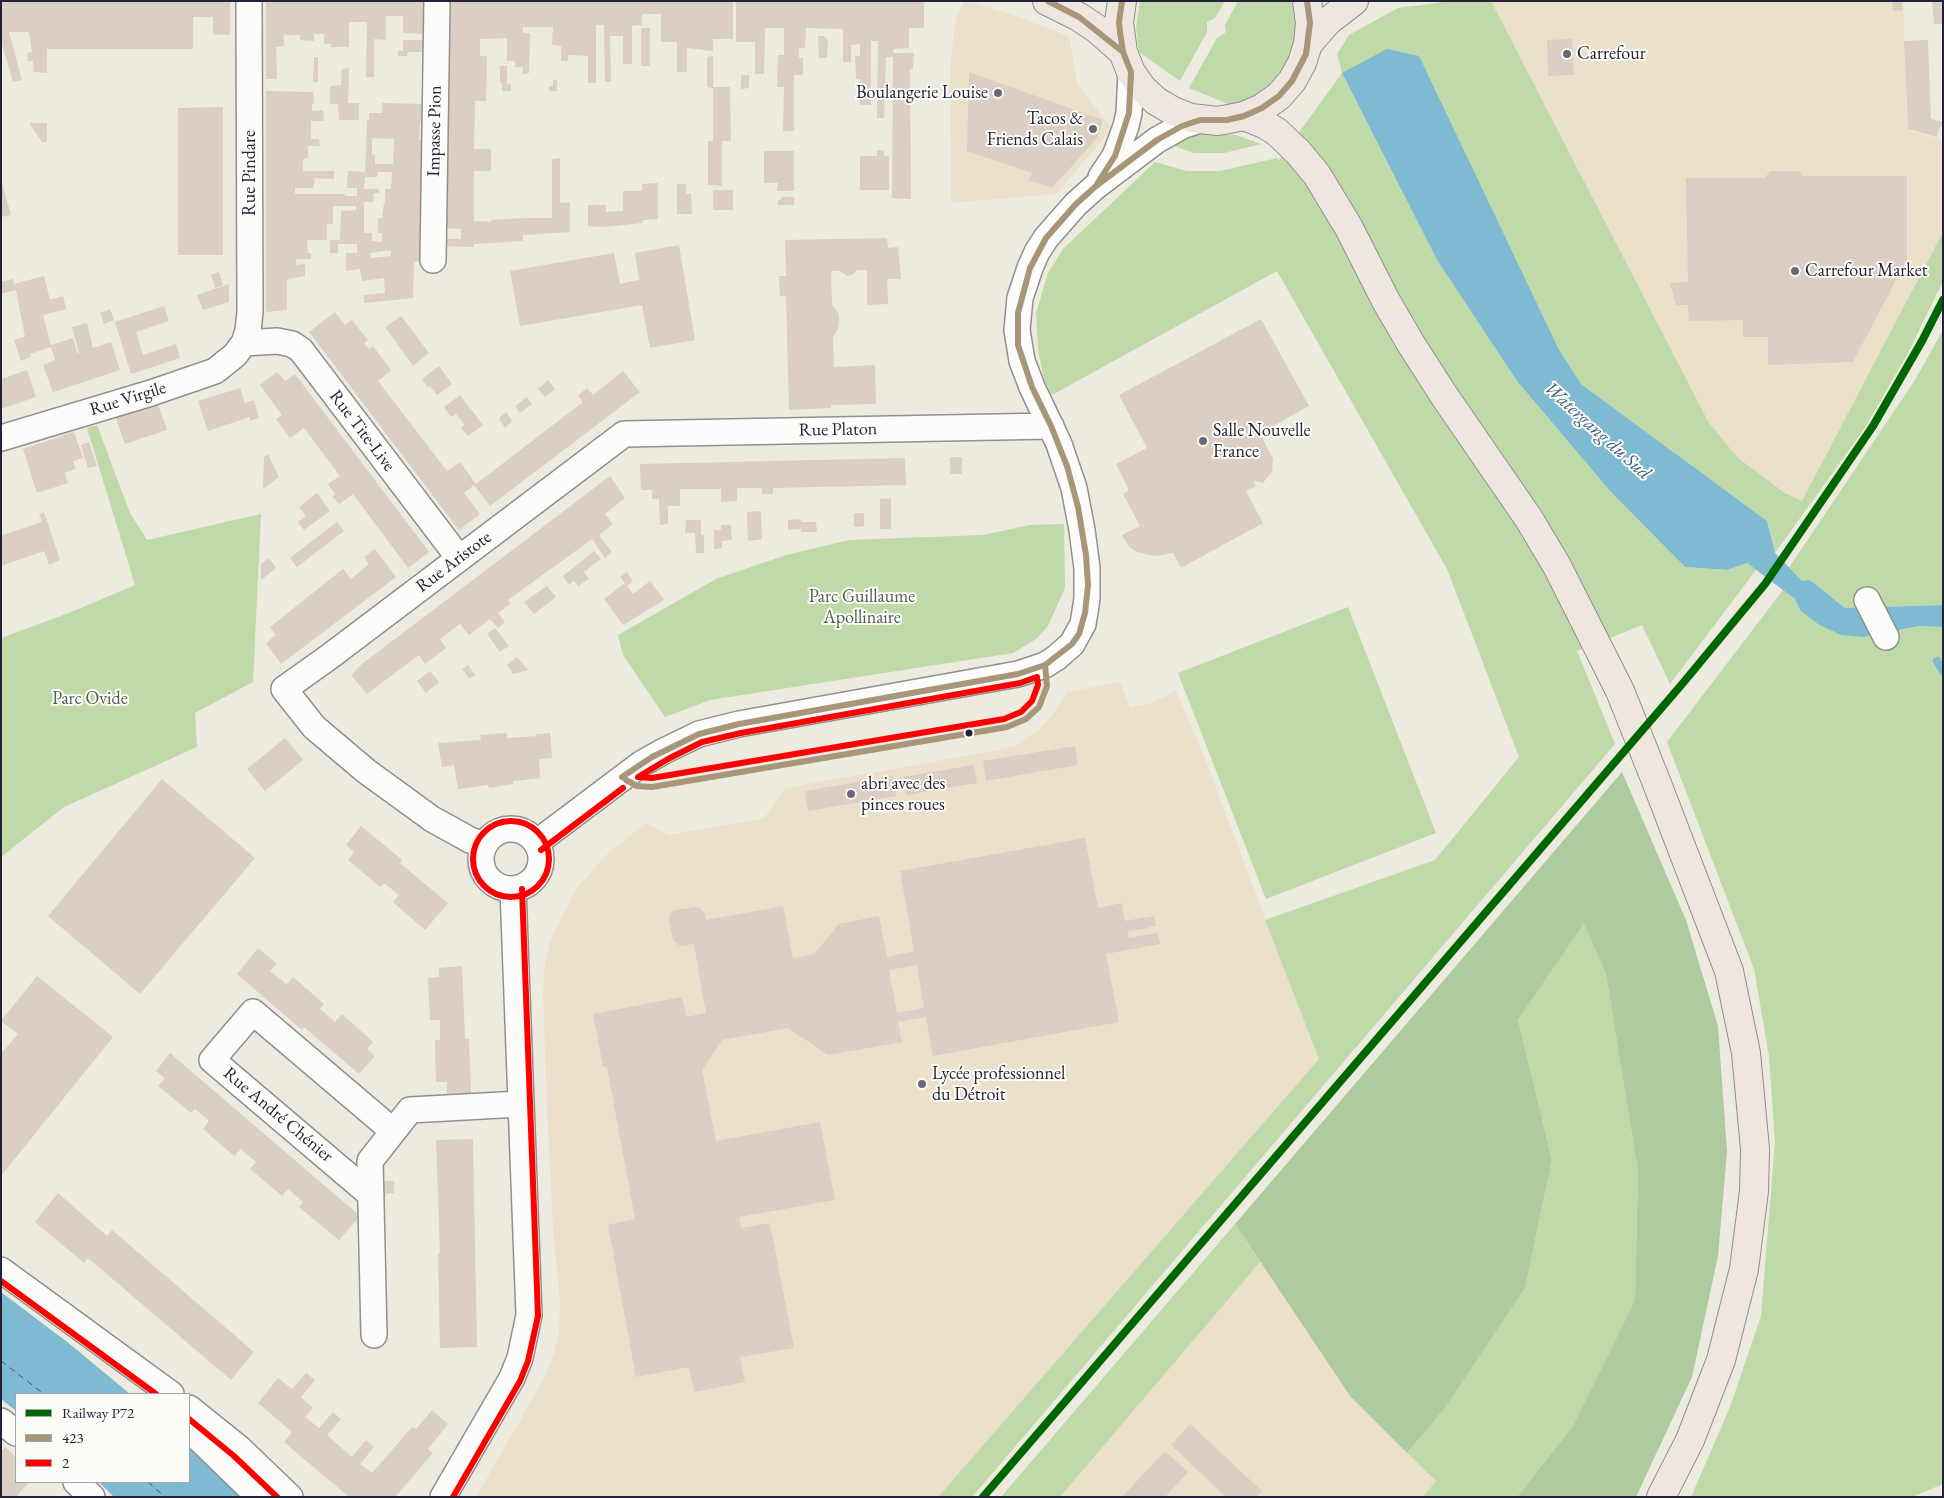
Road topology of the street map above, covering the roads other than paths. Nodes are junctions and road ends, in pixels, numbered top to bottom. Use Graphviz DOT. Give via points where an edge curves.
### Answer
graph roads {
  1 [pos="250,1"];
  2 [pos="437,1"];
  3 [pos="1047,1"];
  4 [pos="1122,1"];
  5 [pos="1307,1"];
  6 [pos="1354,1"];
  7 [pos="1308,44"];
  8 [pos="1127,62"];
  9 [pos="1244,116"];
  10 [pos="1200,120"];
  11 [pos="1096,186"];
  12 [pos="433,260"];
  13 [pos="244,343"];
  14 [pos="1051,426"];
  15 [pos="624,434"];
  16 [pos="1,438"];
  17 [pos="458,558"];
  18 [pos="1867,600"];
  19 [pos="1886,638"];
  20 [pos="536,843"];
  21 [pos="484,845"];
  22 [pos="512,889"];
  23 [pos="520,1104"];
  24 [pos="393,1131"];
  25 [pos="371,1195"];
  26 [pos="1,1270"];
  27 [pos="54,1309"];
  28 [pos="374,1335"];
  29 [pos="149,1393"];
  30 [pos="170,1393"];
  31 [pos="190,1409"];
  32 [pos="1,1421"];
  33 [pos="190,1430"];
  34 [pos="15,1432"];
  35 [pos="77,1483"];
  36 [pos="92,1497"];
  37 [pos="259,1497"];
  38 [pos="290,1497"];
  39 [pos="443,1497"];
  40 [pos="1660,1497"];
  1 -- 13 [label="street, Rue Pindare" via="250,312"];
  2 -- 12 [label="street, Impasse Pion"];
  3 -- 8 [label="main road" via="1097,29"];
  4 -- 8 [label="main road" via="1119,22"];
  5 -- 7 [label="main road"];
  6 -- 7 [label="main road" via="1328,21"];
  7 -- 9 [label="main road" via="1302,63 1286,89 1271,102"];
  8 -- 10 [label="main road" via="1142,88 1156,101 1173,112"];
  8 -- 11 [label="street" via="1130,112 1115,156"];
  9 -- 10 [label="main road"];
  9 -- 40 [label="main road" via="1277,132 1298,152 1327,190 1411,344 1545,544 1620,691 1729,971 1746,1053 1755,1148 1754,1191 1744,1269 1708,1396"];
  10 -- 11 [label="street" via="1165,135"];
  11 -- 14 [label="street" via="1046,238 1030,268 1020,298 1018,345 1032,387"];
  13 -- 16 [label="street, Rue Virgile" via="235,356 215,371"];
  13 -- 17 [label="street, Rue Tite-Live" via="278,341 301,350"];
  14 -- 15 [label="street, Rue Platon"];
  14 -- 20 [label="street" via="1067,466 1078,507 1088,585 1083,624 1065,651 1045,665 1018,674 700,734 641,764"];
  15 -- 17 [label="street, Rue Aristote"];
  17 -- 21 [label="street, Rue Aristote" via="284,689 314,728 366,771 441,825"];
  18 -- 19 [label="street"];
  20 -- 21 [label="street" via="521,831 507,829 494,834"];
  20 -- 22 [label="street" via="541,856 534,878"];
  21 -- 22 [label="street" via="481,859 485,873 494,884"];
  22 -- 23 [label="street"];
  23 -- 24 [label="street" via="410,1110"];
  23 -- 39 [label="street" via="529,1315 526,1337 509,1386"];
  24 -- 25 [label="street" via="370,1161"];
  24 -- 25 [label="street, Rue André Chénier" via="253,1012 212,1060"];
  25 -- 28 [label="street"];
  26 -- 27 [label="street"];
  27 -- 29 [label="street"];
  27 -- 30 [label="street"];
  31 -- 38 [label="street" via="240,1449"];
  32 -- 34 [label="street"];
  33 -- 37 [label="street"];
  35 -- 36 [label="street"];
}
